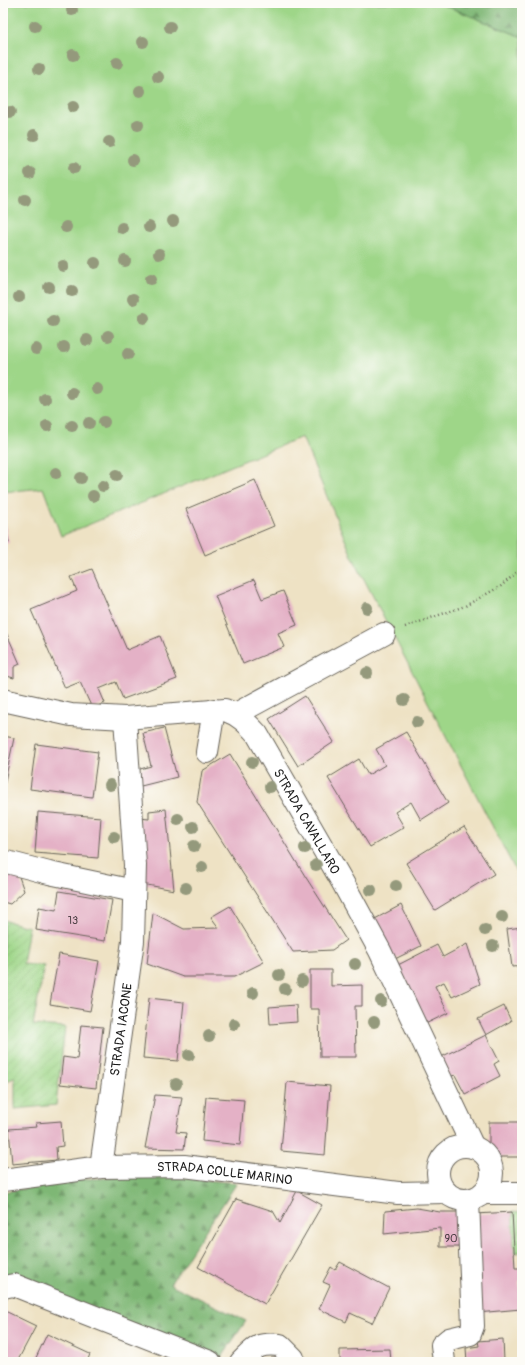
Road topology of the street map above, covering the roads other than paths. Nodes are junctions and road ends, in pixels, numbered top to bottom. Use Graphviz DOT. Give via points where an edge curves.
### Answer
graph roads {
  1 [pos="384,634"];
  2 [pos="3,700"];
  3 [pos="214,710"];
  4 [pos="236,714"];
  5 [pos="125,718"];
  6 [pos="207,752"];
  7 [pos="3,862"];
  8 [pos="134,891"];
  9 [pos="473,1147"];
  10 [pos="102,1167"];
  11 [pos="492,1171"];
  12 [pos="3,1180"];
  13 [pos="522,1187"];
  14 [pos="446,1192"];
  15 [pos="522,1192"];
  16 [pos="475,1197"];
  17 [pos="3,1286"];
  18 [pos="293,1358"];
  19 [pos="210,1362"];
  20 [pos="241,1362"];
  21 [pos="444,1362"];
  1 -- 4 [label="street"];
  2 -- 5 [label="street" via="71,715"];
  3 -- 4 [label="street"];
  3 -- 5 [label="street"];
  3 -- 6 [label="street"];
  4 -- 9 [label="street, STRADA CAVALLARO" via="257,734 343,883 380,951"];
  5 -- 8 [label="street, STRADA IACONE" via="135,865"];
  7 -- 8 [label="street"];
  8 -- 10 [label="street, STRADA IACONE" via="133,941"];
  9 -- 11 [label="street" via="488,1158"];
  9 -- 14 [label="street" via="452,1149 442,1159 439,1180"];
  10 -- 12 [label="street, STRADA COLLE MARINO"];
  10 -- 14 [label="street, STRADA COLLE MARINO" via="184,1166 398,1193"];
  11 -- 13 [label="street"];
  11 -- 16 [label="street" via="490,1183"];
  14 -- 16 [label="street" via="458,1199"];
  15 -- 16 [label="street"];
  16 -- 21 [label="street" via="474,1326 470,1334 449,1339 442,1346"];
  17 -- 19 [label="street" via="14,1286 29,1291"];
  18 -- 20 [label="street" via="280,1345 268,1344 258,1345"];
}
